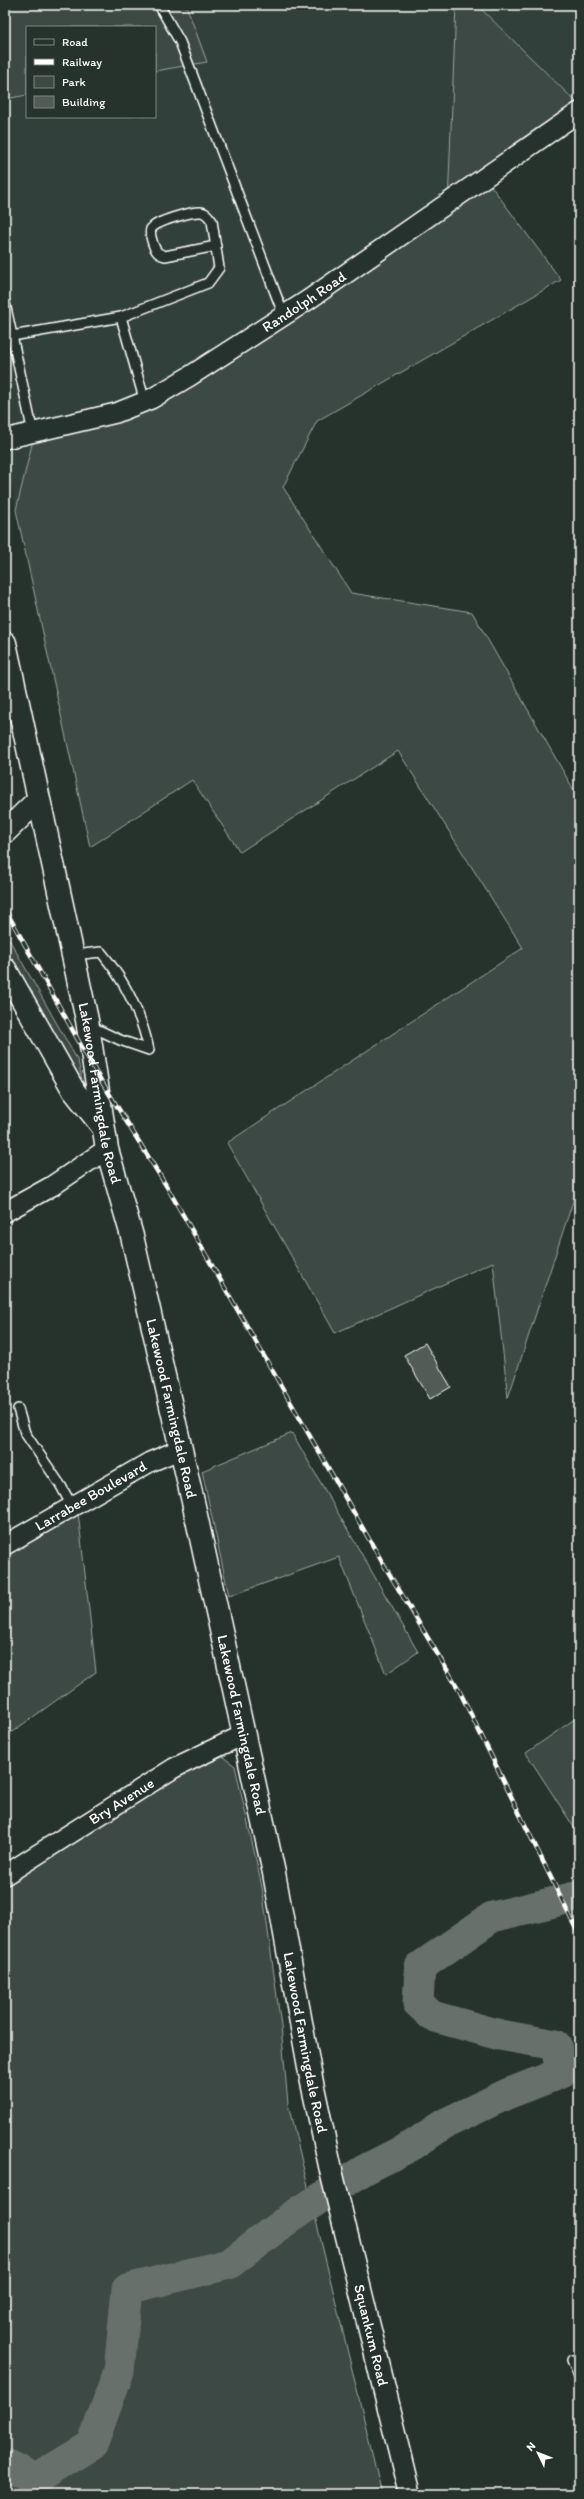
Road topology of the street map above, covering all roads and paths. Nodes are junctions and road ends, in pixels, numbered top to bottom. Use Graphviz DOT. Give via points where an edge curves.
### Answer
graph roads {
  1 [pos="159,5"];
  2 [pos="579,112"];
  3 [pos="216,246"];
  4 [pos="5,303"];
  5 [pos="284,316"];
  6 [pos="121,317"];
  7 [pos="12,336"];
  8 [pos="145,402"];
  9 [pos="33,433"];
  10 [pos="5,439"];
  11 [pos="5,643"];
  12 [pos="38,800"];
  13 [pos="5,832"];
  14 [pos="74,955"];
  15 [pos="5,969"];
  16 [pos="88,1025"];
  17 [pos="102,1126"];
  18 [pos="107,1149"];
  19 [pos="5,1212"];
  20 [pos="18,1409"];
  21 [pos="179,1450"];
  22 [pos="72,1506"];
  23 [pos="5,1545"];
  24 [pos="243,1735"];
  25 [pos="5,1875"];
  26 [pos="332,2176"];
  27 [pos="572,2360"];
  28 [pos="579,2377"];
  29 [pos="410,2494"];
  1 -- 5 [label="lane" via="180,42"];
  2 -- 5 [label="street, Randolph Road"];
  3 -- 3 [label="lane" via="212,221 200,212 160,221 150,234 155,251 166,256"];
  3 -- 6 [label="lane" via="219,268 208,283"];
  4 -- 7 [label="lane"];
  5 -- 8 [label="street, Randolph Road"];
  6 -- 7 [label="lane"];
  6 -- 8 [label="lane"];
  7 -- 9 [label="lane"];
  8 -- 9 [label="street, Randolph Road" via="116,413"];
  9 -- 10 [label="street, Randolph Road"];
  11 -- 12 [label="main road, Lakewood Farmingdale Road"];
  12 -- 13 [label="main road"];
  12 -- 14 [label="main road, Lakewood Farmingdale Road"];
  14 -- 16 [label="main road, Lakewood Farmingdale Road"];
  14 -- 16 [label="lane" via="102,952 116,969 136,1007 149,1050"];
  15 -- 17 [label="main road" via="74,1091"];
  16 -- 17 [label="main road, Lakewood Farmingdale Road"];
  17 -- 18 [label="main road, Lakewood Farmingdale Road"];
  18 -- 19 [label="street" via="52,1186"];
  18 -- 21 [label="main road, Lakewood Farmingdale Road" via="132,1236"];
  20 -- 22 [label="lane" via="25,1433"];
  21 -- 22 [label="street, Larrabee Boulevard" via="150,1462"];
  21 -- 24 [label="main road, Lakewood Farmingdale Road"];
  22 -- 23 [label="street, Larrabee Boulevard"];
  24 -- 25 [label="street, Bry Avenue" via="174,1768"];
  24 -- 26 [label="main road, Lakewood Farmingdale Road" via="280,1903"];
  26 -- 29 [label="main road, Squankum Road"];
  27 -- 28 [label="lane"];
}
